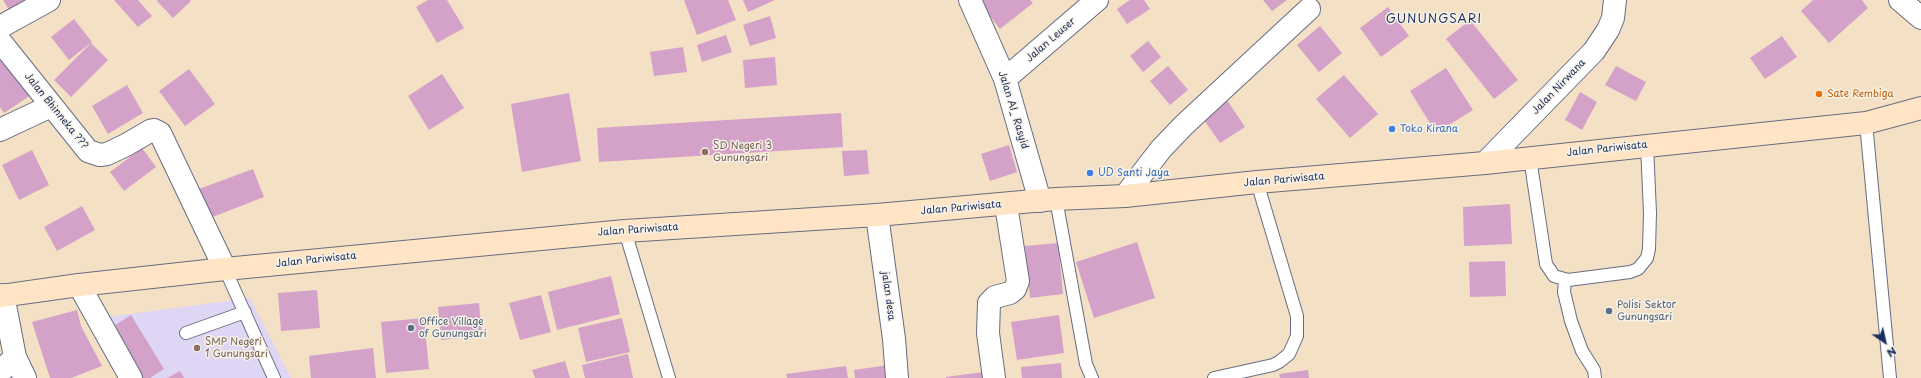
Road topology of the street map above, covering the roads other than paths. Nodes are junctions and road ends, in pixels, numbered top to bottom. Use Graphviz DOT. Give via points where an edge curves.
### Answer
graph roads {
  1 [pos="49,0"];
  2 [pos="970,0"];
  3 [pos="1097,0"];
  4 [pos="1615,0"];
  5 [pos="1900,0"];
  6 [pos="1309,9"];
  7 [pos="1921,18"];
  8 [pos="0,27"];
  9 [pos="0,40"];
  10 [pos="1005,79"];
  11 [pos="51,106"];
  12 [pos="1921,108"];
  13 [pos="1866,123"];
  14 [pos="0,130"];
  15 [pos="1648,145"];
  16 [pos="1530,158"];
  17 [pos="1485,163"];
  18 [pos="1257,182"];
  19 [pos="1125,196"];
  20 [pos="1048,200"];
  21 [pos="1006,205"];
  22 [pos="877,215"];
  23 [pos="625,231"];
  24 [pos="225,269"];
  25 [pos="1565,280"];
  26 [pos="79,285"];
  27 [pos="2,295"];
  28 [pos="245,312"];
  29 [pos="186,333"];
  30 [pos="7,365"];
  31 [pos="25,378"];
  32 [pos="131,378"];
  33 [pos="274,378"];
  34 [pos="669,378"];
  35 [pos="897,378"];
  36 [pos="994,378"];
  37 [pos="1092,378"];
  38 [pos="1214,378"];
  39 [pos="1595,378"];
  40 [pos="1890,378"];
  1 -- 8 [label="street"];
  2 -- 10 [label="street, Jalan Al_ Rasyid"];
  3 -- 10 [label="street, Jalan Leuser"];
  4 -- 17 [label="street, Jalan Nirwana" via="1613,18 1594,51"];
  5 -- 7 [label="street"];
  6 -- 19 [label="street" via="1184,125 1157,154"];
  9 -- 11 [label="street, Jalan Bhinneka ???"];
  10 -- 20 [label="street, Jalan Al_ Rasyid"];
  11 -- 14 [label="street"];
  11 -- 24 [label="street, Jalan Bhinneka ???" via="83,147 95,154 109,153 150,131 160,133"];
  12 -- 13 [label="main road, Jalan Pariwisata"];
  13 -- 15 [label="main road, Jalan Pariwisata"];
  13 -- 40 [label="lane"];
  15 -- 16 [label="main road, Jalan Pariwisata"];
  15 -- 25 [label="lane" via="1650,213 1647,258 1630,272"];
  16 -- 17 [label="main road, Jalan Pariwisata"];
  16 -- 25 [label="lane" via="1546,264 1554,276"];
  17 -- 18 [label="main road, Jalan Pariwisata"];
  18 -- 19 [label="main road, Jalan Pariwisata"];
  18 -- 38 [label="lane" via="1297,316 1297,336 1289,354 1279,362"];
  19 -- 20 [label="main road, Jalan Pariwisata"];
  20 -- 21 [label="main road, Jalan Pariwisata"];
  20 -- 37 [label="lane" via="1086,364"];
  21 -- 22 [label="main road, Jalan Pariwisata"];
  21 -- 36 [label="street" via="1018,281 1010,293 995,297 988,303 988,333"];
  22 -- 23 [label="main road, Jalan Pariwisata"];
  22 -- 35 [label="street, jalan desa"];
  23 -- 24 [label="main road, Jalan Pariwisata"];
  23 -- 34 [label="lane"];
  24 -- 26 [label="main road, Jalan Pariwisata"];
  24 -- 28 [label="lane"];
  25 -- 39 [label="lane" via="1564,292 1572,321 1582,351 1594,370"];
  26 -- 27 [label="main road, Jalan Pariwisata"];
  26 -- 32 [label="street"];
  27 -- 30 [label="street"];
  28 -- 29 [label="lane"];
  28 -- 33 [label="lane"];
  30 -- 31 [label="street"];
}
